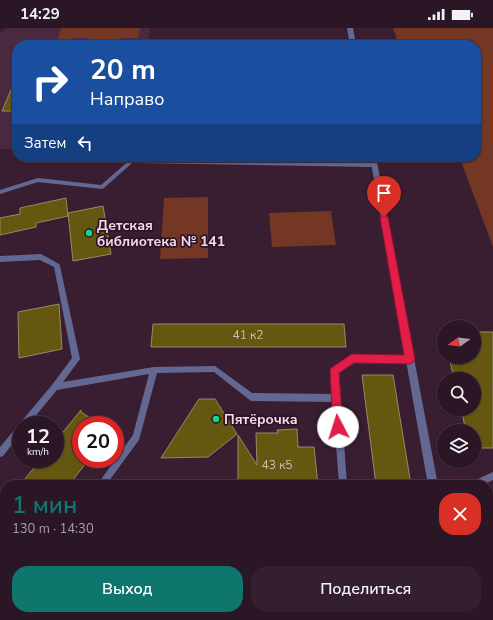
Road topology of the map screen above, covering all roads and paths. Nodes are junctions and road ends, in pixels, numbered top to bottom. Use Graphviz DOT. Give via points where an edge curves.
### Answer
graph roads {
  1 [pos="350,28"];
  2 [pos="352,40"];
  3 [pos="130,162"];
  4 [pos="373,162"];
  5 [pos="0,192"];
  6 [pos="0,259"];
  7 [pos="410,359"];
  8 [pos="154,370"];
  9 [pos="55,387"];
  10 [pos="336,398"];
  11 [pos="31,416"];
  12 [pos="12,439"];
  13 [pos="0,453"];
  14 [pos="105,480"];
  15 [pos="343,480"];
  16 [pos="432,480"];
  1 -- 2 [label="street"];
  3 -- 5 [label="lane" via="102,187 38,180"];
  4 -- 7 [label="street"];
  6 -- 9 [label="lane" via="41,257 57,266 76,359"];
  7 -- 10 [label="lane" via="352,358 334,371"];
  7 -- 16 [label="street"];
  8 -- 9 [label="lane"];
  8 -- 10 [label="lane" via="215,369 251,397"];
  8 -- 14 [label="lane" via="136,437"];
  9 -- 11 [label="lane"];
  10 -- 15 [label="lane"];
  12 -- 13 [label="lane"];
}
